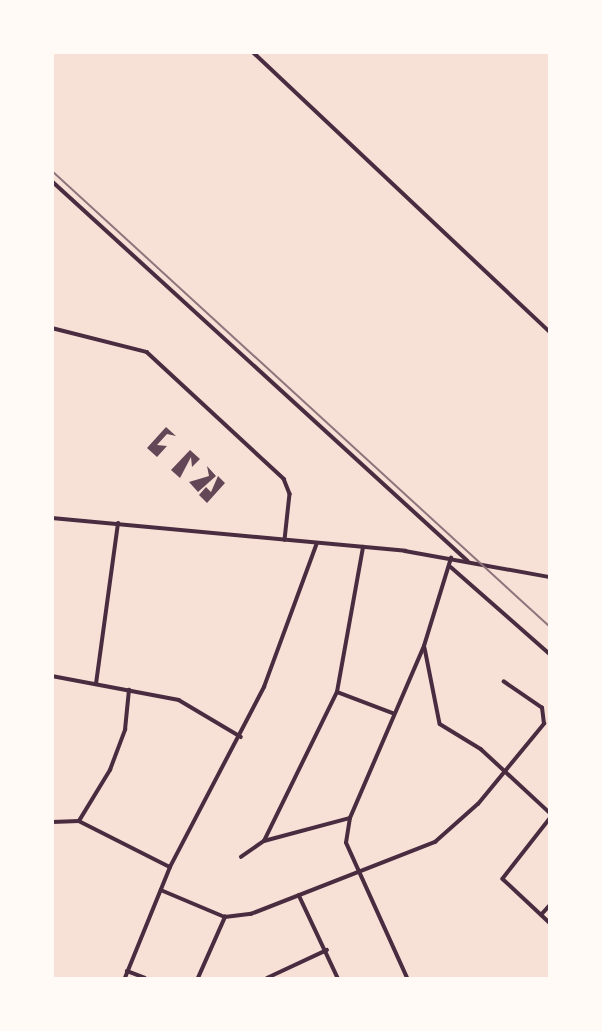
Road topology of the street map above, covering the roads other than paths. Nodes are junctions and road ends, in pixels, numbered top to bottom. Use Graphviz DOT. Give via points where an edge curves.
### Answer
graph roads {
  1 [pos="253,52"];
  2 [pos="52,181"];
  3 [pos="52,328"];
  4 [pos="550,332"];
  5 [pos="52,518"];
  6 [pos="118,524"];
  7 [pos="285,541"];
  8 [pos="317,543"];
  9 [pos="363,547"];
  10 [pos="451,558"];
  11 [pos="468,561"];
  12 [pos="450,567"];
  13 [pos="550,578"];
  14 [pos="424,646"];
  15 [pos="550,654"];
  16 [pos="52,676"];
  17 [pos="504,682"];
  18 [pos="96,684"];
  19 [pos="129,690"];
  20 [pos="337,692"];
  21 [pos="393,713"];
  22 [pos="241,737"];
  23 [pos="506,773"];
  24 [pos="550,813"];
  25 [pos="350,818"];
  26 [pos="550,819"];
  27 [pos="79,821"];
  28 [pos="52,822"];
  29 [pos="264,841"];
  30 [pos="241,857"];
  31 [pos="170,867"];
  32 [pos="355,872"];
  33 [pos="161,890"];
  34 [pos="299,895"];
  35 [pos="550,905"];
  36 [pos="541,915"];
  37 [pos="225,917"];
  38 [pos="550,923"];
  39 [pos="327,950"];
  40 [pos="127,971"];
  41 [pos="125,978"];
  42 [pos="145,978"];
  43 [pos="198,978"];
  44 [pos="267,978"];
  45 [pos="338,978"];
  46 [pos="407,978"];
  1 -- 4 [label="street"];
  2 -- 11 [label="street"];
  3 -- 7 [label="street" via="148,352 284,479 290,494"];
  5 -- 6 [label="street"];
  6 -- 7 [label="street"];
  6 -- 18 [label="street"];
  7 -- 8 [label="street"];
  8 -- 9 [label="street"];
  8 -- 22 [label="street"];
  9 -- 10 [label="street"];
  9 -- 20 [label="street"];
  10 -- 11 [label="street"];
  10 -- 12 [label="street"];
  11 -- 13 [label="street"];
  12 -- 14 [label="street"];
  12 -- 15 [label="street"];
  14 -- 21 [label="street"];
  14 -- 23 [label="street" via="440,724"];
  16 -- 18 [label="street"];
  17 -- 23 [label="street" via="542,708 545,718"];
  18 -- 19 [label="street"];
  19 -- 22 [label="street" via="179,700"];
  19 -- 27 [label="street" via="114,760"];
  20 -- 21 [label="street"];
  20 -- 29 [label="street"];
  21 -- 25 [label="street"];
  22 -- 31 [label="street"];
  23 -- 24 [label="street"];
  23 -- 32 [label="street" via="435,842 397,862"];
  25 -- 29 [label="street"];
  25 -- 32 [label="street" via="346,844"];
  26 -- 36 [label="street" via="503,879"];
  27 -- 28 [label="street"];
  27 -- 31 [label="street"];
  29 -- 30 [label="street"];
  31 -- 33 [label="street"];
  32 -- 34 [label="street"];
  32 -- 46 [label="street"];
  33 -- 37 [label="street"];
  33 -- 40 [label="street"];
  34 -- 37 [label="street" via="251,914"];
  34 -- 39 [label="street"];
  35 -- 36 [label="street"];
  36 -- 38 [label="street"];
  37 -- 43 [label="street"];
  39 -- 44 [label="street"];
  39 -- 45 [label="street"];
  40 -- 41 [label="street"];
  40 -- 42 [label="street"];
}
